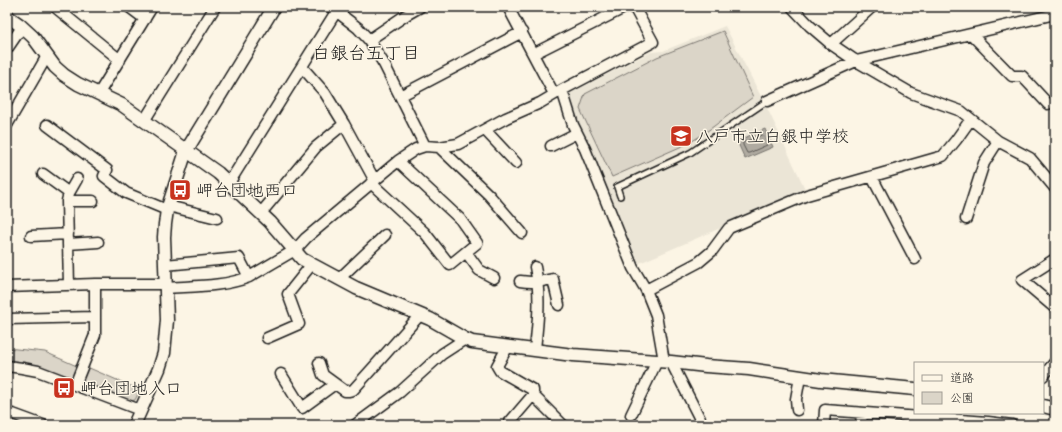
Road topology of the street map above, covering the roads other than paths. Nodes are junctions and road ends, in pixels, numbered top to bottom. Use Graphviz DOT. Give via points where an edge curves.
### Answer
graph roads {
  1 [pos="55,7"];
  2 [pos="129,7"];
  3 [pos="152,7"];
  4 [pos="215,7"];
  5 [pos="274,7"];
  6 [pos="420,7"];
  7 [pos="508,7"];
  8 [pos="626,7"];
  9 [pos="634,7"];
  10 [pos="792,7"];
  11 [pos="872,7"];
  12 [pos="335,8"];
  13 [pos="1055,14"];
  14 [pos="7,16"];
  15 [pos="145,20"];
  16 [pos="22,27"];
  17 [pos="522,32"];
  18 [pos="971,34"];
  19 [pos="369,40"];
  20 [pos="831,44"];
  21 [pos="7,49"];
  22 [pos="534,54"];
  23 [pos="47,56"];
  24 [pos="120,60"];
  25 [pos="856,61"];
  26 [pos="302,67"];
  27 [pos="558,92"];
  28 [pos="99,93"];
  29 [pos="400,96"];
  30 [pos="766,101"];
  31 [pos="1048,104"];
  32 [pos="971,119"];
  33 [pos="144,120"];
  34 [pos="344,124"];
  35 [pos="7,125"];
  36 [pos="47,125"];
  37 [pos="485,130"];
  38 [pos="577,132"];
  39 [pos="998,141"];
  40 [pos="425,146"];
  41 [pos="552,146"];
  42 [pos="439,147"];
  43 [pos="186,151"];
  44 [pos="398,161"];
  45 [pos="516,164"];
  46 [pos="43,174"];
  47 [pos="872,177"];
  48 [pos="77,179"];
  49 [pos="373,182"];
  50 [pos="229,183"];
  51 [pos="1055,188"];
  52 [pos="620,196"];
  53 [pos="68,197"];
  54 [pos="93,201"];
  55 [pos="168,208"];
  56 [pos="261,213"];
  57 [pos="217,218"];
  58 [pos="966,219"];
  59 [pos="522,233"];
  60 [pos="385,235"];
  61 [pos="31,236"];
  62 [pos="68,239"];
  63 [pos="98,242"];
  64 [pos="295,250"];
  65 [pos="466,252"];
  66 [pos="914,259"];
  67 [pos="1055,259"];
  68 [pos="312,264"];
  69 [pos="165,265"];
  70 [pos="535,267"];
  71 [pos="249,277"];
  72 [pos="494,278"];
  73 [pos="339,279"];
  74 [pos="520,280"];
  75 [pos="538,282"];
  76 [pos="95,284"];
  77 [pos="69,285"];
  78 [pos="166,286"];
  79 [pos="7,287"];
  80 [pos="646,290"];
  81 [pos="560,305"];
  82 [pos="1055,308"];
  83 [pos="420,315"];
  84 [pos="95,317"];
  85 [pos="7,319"];
  86 [pos="267,338"];
  87 [pos="464,339"];
  88 [pos="508,346"];
  89 [pos="535,349"];
  90 [pos="664,361"];
  91 [pos="1055,362"];
  92 [pos="319,363"];
  93 [pos="7,366"];
  94 [pos="281,374"];
  95 [pos="1044,375"];
  96 [pos="800,377"];
  97 [pos="335,384"];
  98 [pos="75,385"];
  99 [pos="914,389"];
  100 [pos="533,395"];
  101 [pos="1044,406"];
  102 [pos="1055,409"];
  103 [pos="140,410"];
  104 [pos="797,410"];
  105 [pos="862,413"];
  106 [pos="7,415"];
  107 [pos="631,415"];
  108 [pos="927,415"];
  109 [pos="886,420"];
  110 [pos="509,423"];
  111 [pos="43,425"];
  112 [pos="134,425"];
  113 [pos="355,425"];
  114 [pos="563,425"];
  115 [pos="703,425"];
  116 [pos="824,425"];
  117 [pos="861,425"];
  118 [pos="1012,425"];
  1 -- 24 [label="street"];
  2 -- 15 [label="street"];
  3 -- 15 [label="street"];
  4 -- 33 [label="street"];
  5 -- 43 [label="street"];
  6 -- 19 [label="street"];
  7 -- 17 [label="street"];
  8 -- 22 [label="street"];
  9 -- 27 [label="street" via="653,42"];
  10 -- 20 [label="street"];
  11 -- 20 [label="street"];
  12 -- 19 [label="street"];
  12 -- 26 [label="street"];
  13 -- 18 [label="street"];
  14 -- 16 [label="street"];
  15 -- 24 [label="street"];
  16 -- 21 [label="street"];
  16 -- 23 [label="street"];
  17 -- 22 [label="street"];
  17 -- 29 [label="street"];
  18 -- 25 [label="street"];
  18 -- 31 [label="street" via="1012,76 1022,76"];
  19 -- 29 [label="street"];
  20 -- 25 [label="street"];
  22 -- 27 [label="street"];
  23 -- 28 [label="street" via="64,75"];
  23 -- 35 [label="street"];
  24 -- 28 [label="street"];
  25 -- 30 [label="street"];
  25 -- 32 [label="street" via="911,93 960,111"];
  26 -- 34 [label="street" via="326,93"];
  26 -- 50 [label="street"];
  27 -- 37 [label="street"];
  27 -- 38 [label="street"];
  28 -- 33 [label="street"];
  29 -- 40 [label="street"];
  30 -- 52 [label="lane" via="690,153 617,187"];
  32 -- 39 [label="street"];
  32 -- 47 [label="street" via="943,156"];
  33 -- 43 [label="street"];
  34 -- 49 [label="street"];
  34 -- 56 [label="street" via="316,147"];
  36 -- 55 [label="street" via="107,170 104,176 126,193"];
  37 -- 42 [label="street" via="458,144"];
  37 -- 45 [label="street"];
  38 -- 41 [label="street"];
  38 -- 80 [label="street" via="633,268"];
  39 -- 51 [label="street" via="1030,158"];
  39 -- 58 [label="street" via="984,164"];
  40 -- 42 [label="street"];
  40 -- 44 [label="street"];
  42 -- 59 [label="street" via="489,195"];
  43 -- 50 [label="street"];
  43 -- 55 [label="street"];
  44 -- 49 [label="street"];
  44 -- 65 [label="street" via="460,219 477,243"];
  46 -- 53 [label="street"];
  47 -- 66 [label="street"];
  47 -- 80 [label="street" via="807,195 729,228 712,251 699,262"];
  48 -- 53 [label="street"];
  49 -- 64 [label="street"];
  49 -- 65 [label="street" via="425,234 450,265"];
  50 -- 56 [label="street"];
  53 -- 54 [label="street"];
  53 -- 62 [label="street"];
  55 -- 57 [label="street"];
  55 -- 69 [label="street" via="164,237"];
  56 -- 64 [label="street"];
  60 -- 73 [label="street"];
  61 -- 62 [label="street"];
  62 -- 63 [label="street"];
  62 -- 77 [label="street"];
  64 -- 68 [label="street" via="302,259"];
  64 -- 71 [label="street"];
  65 -- 72 [label="street" via="479,270"];
  67 -- 82 [label="street" via="1022,280"];
  68 -- 73 [label="street"];
  68 -- 86 [label="street" via="288,294 299,324"];
  69 -- 71 [label="street" via="239,258"];
  69 -- 78 [label="street"];
  70 -- 75 [label="street"];
  71 -- 78 [label="street" via="218,286"];
  73 -- 83 [label="street"];
  74 -- 75 [label="street"];
  75 -- 81 [label="street" via="553,279"];
  75 -- 89 [label="street"];
  76 -- 77 [label="street"];
  76 -- 78 [label="street"];
  76 -- 84 [label="street"];
  77 -- 79 [label="street"];
  78 -- 103 [label="street" via="167,320 164,353"];
  80 -- 90 [label="street" via="656,315"];
  83 -- 87 [label="street"];
  83 -- 97 [label="street" via="353,390 345,391"];
  84 -- 85 [label="street"];
  84 -- 98 [label="street" via="96,335"];
  87 -- 88 [label="street"];
  87 -- 113 [label="street"];
  88 -- 89 [label="street"];
  88 -- 100 [label="street" via="497,366 500,371 533,390"];
  89 -- 90 [label="street" via="573,355"];
  90 -- 96 [label="street" via="750,369"];
  90 -- 107 [label="street"];
  90 -- 115 [label="street"];
  91 -- 95 [label="street"];
  92 -- 97 [label="street" via="323,375"];
  93 -- 98 [label="street" via="38,371"];
  94 -- 97 [label="street" via="302,408"];
  96 -- 99 [label="street"];
  96 -- 104 [label="street"];
  98 -- 103 [label="street"];
  100 -- 110 [label="street"];
  100 -- 114 [label="street"];
  101 -- 102 [label="street"];
  103 -- 112 [label="street"];
  105 -- 109 [label="street"];
  105 -- 116 [label="street" via="825,410"];
  105 -- 117 [label="street"];
  106 -- 111 [label="street" via="13,414"];
  108 -- 109 [label="street"];
  108 -- 118 [label="street"];
}
